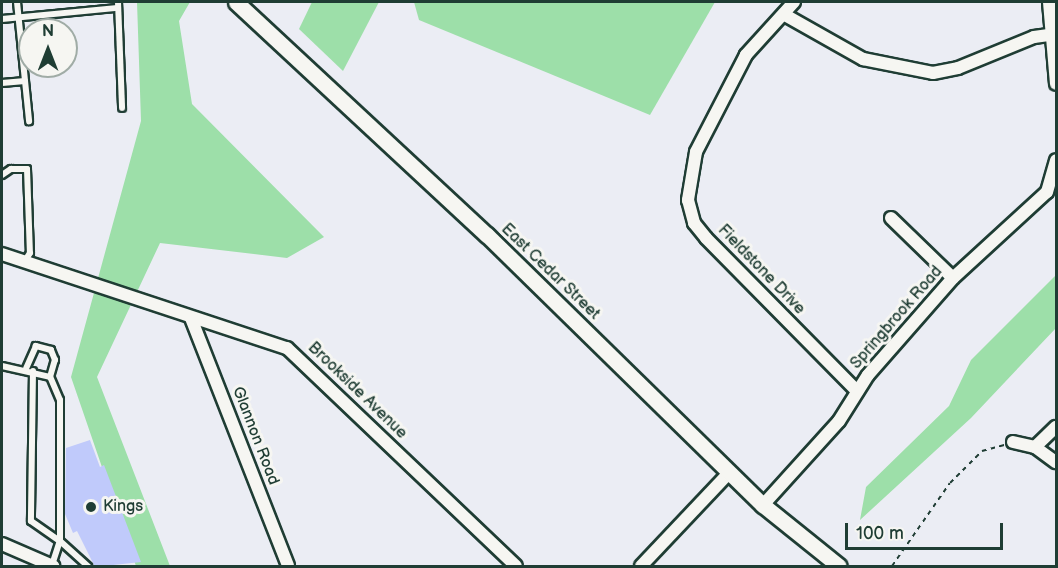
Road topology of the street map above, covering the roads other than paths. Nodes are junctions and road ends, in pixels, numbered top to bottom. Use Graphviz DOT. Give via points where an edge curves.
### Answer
graph roads {
  1 [pos="17,2"];
  2 [pos="236,2"];
  3 [pos="794,2"];
  4 [pos="1049,2"];
  5 [pos="117,5"];
  6 [pos="784,15"];
  7 [pos="19,17"];
  8 [pos="2,19"];
  9 [pos="1054,34"];
  10 [pos="25,81"];
  11 [pos="2,83"];
  12 [pos="1056,84"];
  13 [pos="122,108"];
  14 [pos="29,122"];
  15 [pos="1056,159"];
  16 [pos="2,175"];
  17 [pos="891,218"];
  18 [pos="2,254"];
  19 [pos="24,263"];
  20 [pos="952,278"];
  21 [pos="191,318"];
  22 [pos="2,366"];
  23 [pos="30,370"];
  24 [pos="50,377"];
  25 [pos="857,392"];
  26 [pos="1056,427"];
  27 [pos="1013,442"];
  28 [pos="1035,447"];
  29 [pos="1056,462"];
  30 [pos="730,472"];
  31 [pos="764,505"];
  32 [pos="60,541"];
  33 [pos="2,544"];
  34 [pos="53,566"];
  35 [pos="88,567"];
  36 [pos="288,567"];
  37 [pos="516,567"];
  38 [pos="641,567"];
  39 [pos="839,567"];
  1 -- 7 [label="lane"];
  2 -- 30 [label="street, East Cedar Street" via="487,235"];
  3 -- 6 [label="street, Fieldstone Drive"];
  4 -- 9 [label="street"];
  5 -- 7 [label="lane"];
  5 -- 13 [label="lane" via="122,39"];
  6 -- 9 [label="street" via="863,59 933,73"];
  6 -- 25 [label="street, Fieldstone Drive" via="766,28 736,74 696,152 688,200 694,223 706,238"];
  7 -- 8 [label="lane"];
  7 -- 10 [label="lane"];
  9 -- 12 [label="street"];
  10 -- 11 [label="lane"];
  10 -- 14 [label="lane"];
  15 -- 20 [label="street, Springbrook Road" via="1047,192"];
  16 -- 19 [label="lane" via="10,169 27,170 30,253"];
  17 -- 20 [label="street"];
  18 -- 19 [label="street, Brookside Avenue"];
  19 -- 21 [label="street, Brookside Avenue"];
  20 -- 25 [label="street, Springbrook Road"];
  21 -- 36 [label="street, Glannon Road"];
  21 -- 37 [label="street, Brookside Avenue" via="287,348"];
  22 -- 23 [label="lane"];
  23 -- 24 [label="lane"];
  23 -- 24 [label="lane" via="36,346 51,350 55,360"];
  23 -- 32 [label="lane" via="31,522"];
  24 -- 32 [label="lane" via="60,400"];
  25 -- 31 [label="street, Springbrook Road" via="839,421"];
  26 -- 28 [label="street"];
  27 -- 28 [label="street"];
  28 -- 29 [label="street"];
  30 -- 31 [label="street, East Cedar Street"];
  30 -- 38 [label="street"];
  31 -- 39 [label="street, East Cedar Street"];
  32 -- 34 [label="lane"];
  32 -- 35 [label="lane"];
  33 -- 34 [label="street"];
}
